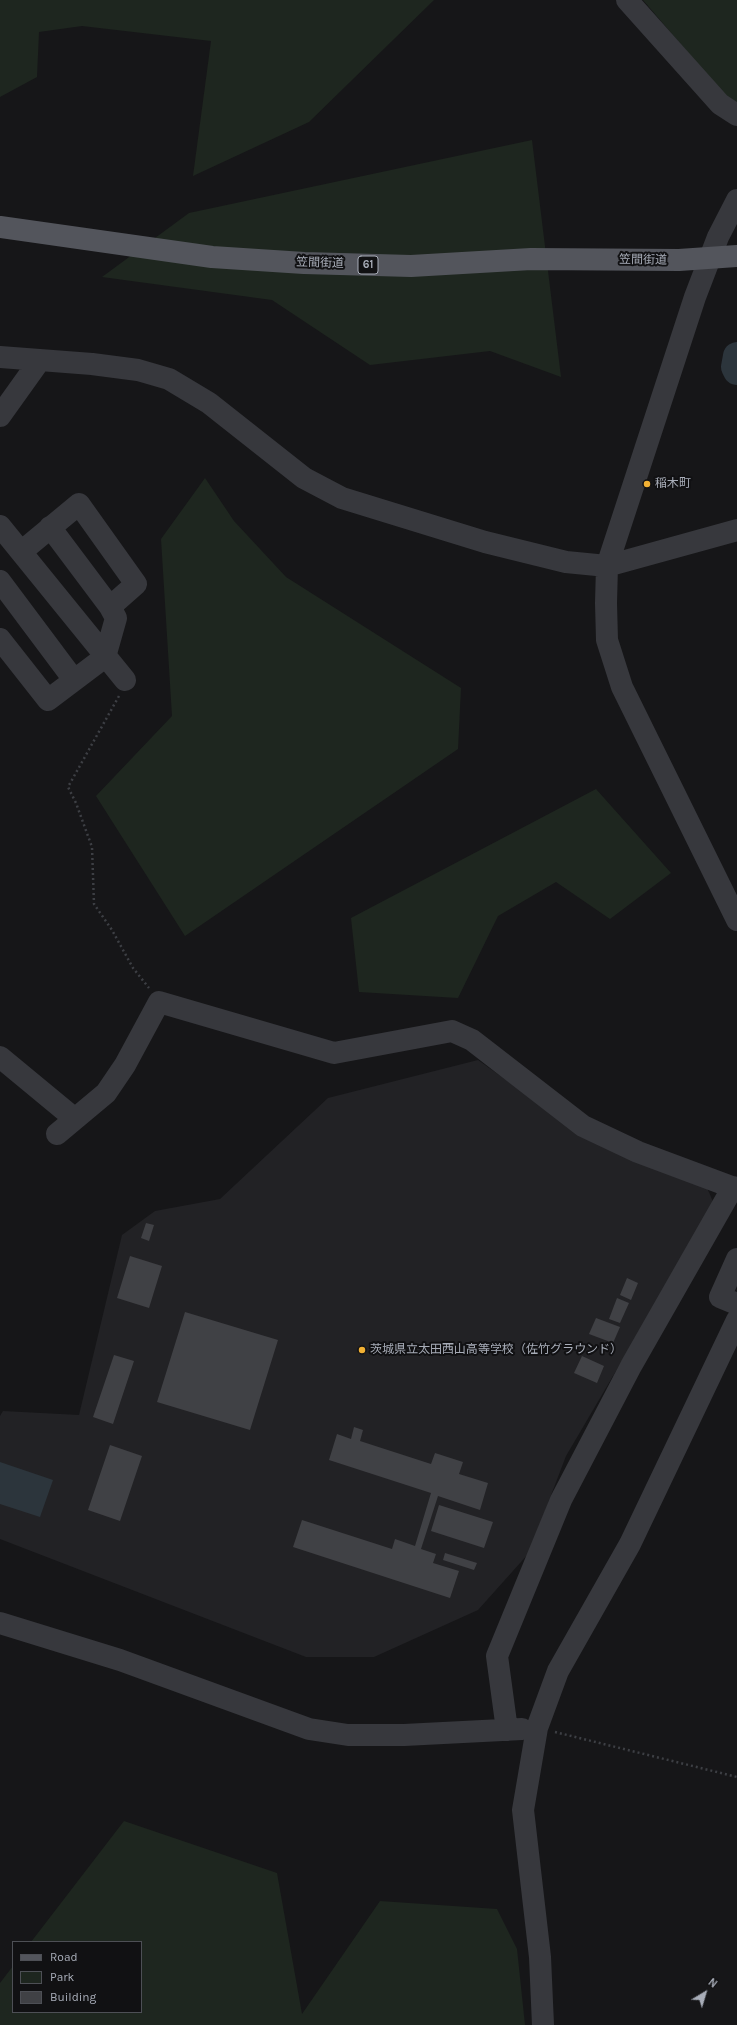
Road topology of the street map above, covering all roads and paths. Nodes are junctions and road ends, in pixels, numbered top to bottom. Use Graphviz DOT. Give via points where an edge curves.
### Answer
graph roads {
  1 [pos="627,0"];
  2 [pos="737,115"];
  3 [pos="737,200"];
  4 [pos="0,227"];
  5 [pos="737,256"];
  6 [pos="710,258"];
  7 [pos="0,356"];
  8 [pos="40,360"];
  9 [pos="0,416"];
  10 [pos="50,528"];
  11 [pos="737,530"];
  12 [pos="7,539"];
  13 [pos="607,566"];
  14 [pos="0,581"];
  15 [pos="110,607"];
  16 [pos="0,639"];
  17 [pos="105,658"];
  18 [pos="74,680"];
  19 [pos="125,680"];
  20 [pos="737,920"];
  21 [pos="159,1002"];
  22 [pos="0,1057"];
  23 [pos="75,1119"];
  24 [pos="57,1134"];
  25 [pos="735,1188"];
  26 [pos="737,1259"];
  27 [pos="737,1304"];
  28 [pos="737,1320"];
  29 [pos="2,1622"];
  30 [pos="537,1728"];
  31 [pos="507,1730"];
  32 [pos="737,1777"];
  33 [pos="543,2025"];
  1 -- 2 [label="street" via="720,104"];
  3 -- 6 [label="street" via="728,214"];
  4 -- 6 [label="main road, 笠間街道 / 61" via="212,257 304,263 411,266 531,259"];
  5 -- 6 [label="main road, 笠間街道 / 61"];
  6 -- 13 [label="street" via="692,305"];
  7 -- 8 [label="street"];
  8 -- 9 [label="street"];
  8 -- 13 [label="street" via="138,370 169,379 209,403 304,478 342,498 485,542 566,562"];
  10 -- 12 [label="street"];
  10 -- 15 [label="street"];
  10 -- 15 [label="street" via="79,504 136,584"];
  11 -- 13 [label="street"];
  12 -- 17 [label="street"];
  13 -- 20 [label="street" via="607,640 622,687"];
  14 -- 18 [label="street"];
  15 -- 17 [label="street" via="116,618"];
  16 -- 18 [label="street" via="48,700"];
  17 -- 18 [label="street"];
  17 -- 19 [label="street"];
  19 -- 21 [label="path" via="119,698 68,787 92,847 94,904 133,968"];
  21 -- 23 [label="street" via="125,1065 106,1093"];
  21 -- 25 [label="street" via="334,1053 452,1031 472,1040 583,1126 638,1152"];
  22 -- 23 [label="street"];
  23 -- 24 [label="street"];
  25 -- 31 [label="street" via="631,1366 561,1500 497,1656"];
  26 -- 27 [label="street" via="720,1297"];
  28 -- 30 [label="street" via="630,1544 558,1671"];
  29 -- 31 [label="street" via="120,1660 309,1729 348,1736"];
  30 -- 31 [label="street"];
  30 -- 32 [label="path"];
  30 -- 33 [label="street" via="524,1810 540,1957"];
}
